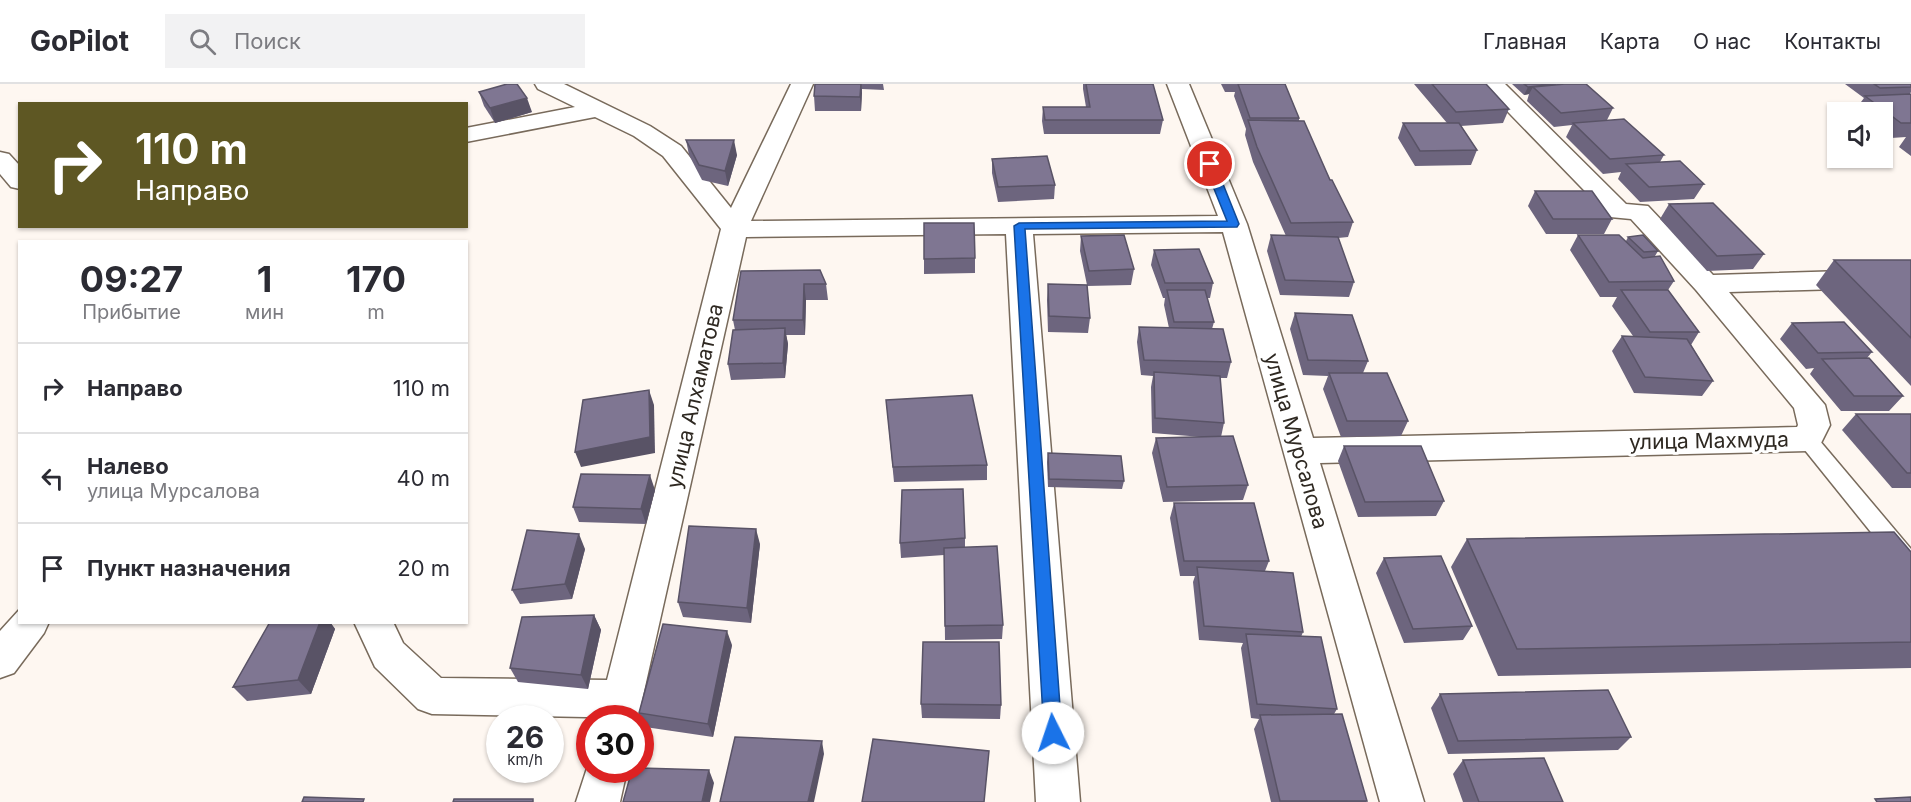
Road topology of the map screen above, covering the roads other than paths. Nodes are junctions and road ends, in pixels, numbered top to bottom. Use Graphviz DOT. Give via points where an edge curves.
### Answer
graph roads {
  1 [pos="546,84"];
  2 [pos="802,84"];
  3 [pos="1178,84"];
  4 [pos="1492,84"];
  5 [pos="601,109"];
  6 [pos="468,135"];
  7 [pos="0,159"];
  8 [pos="18,180"];
  9 [pos="1233,224"];
  10 [pos="1019,226"];
  11 [pos="734,229"];
  12 [pos="1911,278"];
  13 [pos="1706,284"];
  14 [pos="1807,438"];
  15 [pos="1299,452"];
  16 [pos="1911,566"];
  17 [pos="28,624"];
  18 [pos="374,624"];
  19 [pos="0,661"];
  20 [pos="576,705"];
  21 [pos="621,705"];
  22 [pos="603,783"];
  23 [pos="598,802"];
  24 [pos="1058,802"];
  25 [pos="1402,802"];
  1 -- 5 [label="street"];
  2 -- 11 [label="street, улица Алхаматова"];
  3 -- 9 [label="street, улица Мурсалова"];
  4 -- 13 [label="street, улица Махмуда" via="1618,211 1639,212"];
  5 -- 6 [label="street"];
  5 -- 11 [label="street" via="672,151"];
  7 -- 8 [label="street"];
  9 -- 10 [label="street"];
  9 -- 15 [label="street, улица Мурсалова"];
  10 -- 11 [label="street"];
  10 -- 24 [label="street"];
  11 -- 21 [label="street, улица Алхаматова"];
  12 -- 13 [label="street"];
  13 -- 14 [label="street, улица Махмуда" via="1809,405 1814,425"];
  14 -- 15 [label="street, улица Махмуда"];
  14 -- 16 [label="lane"];
  15 -- 25 [label="street, улица Мурсалова"];
  17 -- 19 [label="street"];
  18 -- 20 [label="street" via="389,655 432,696"];
  22 -- 23 [label="street"];
}
